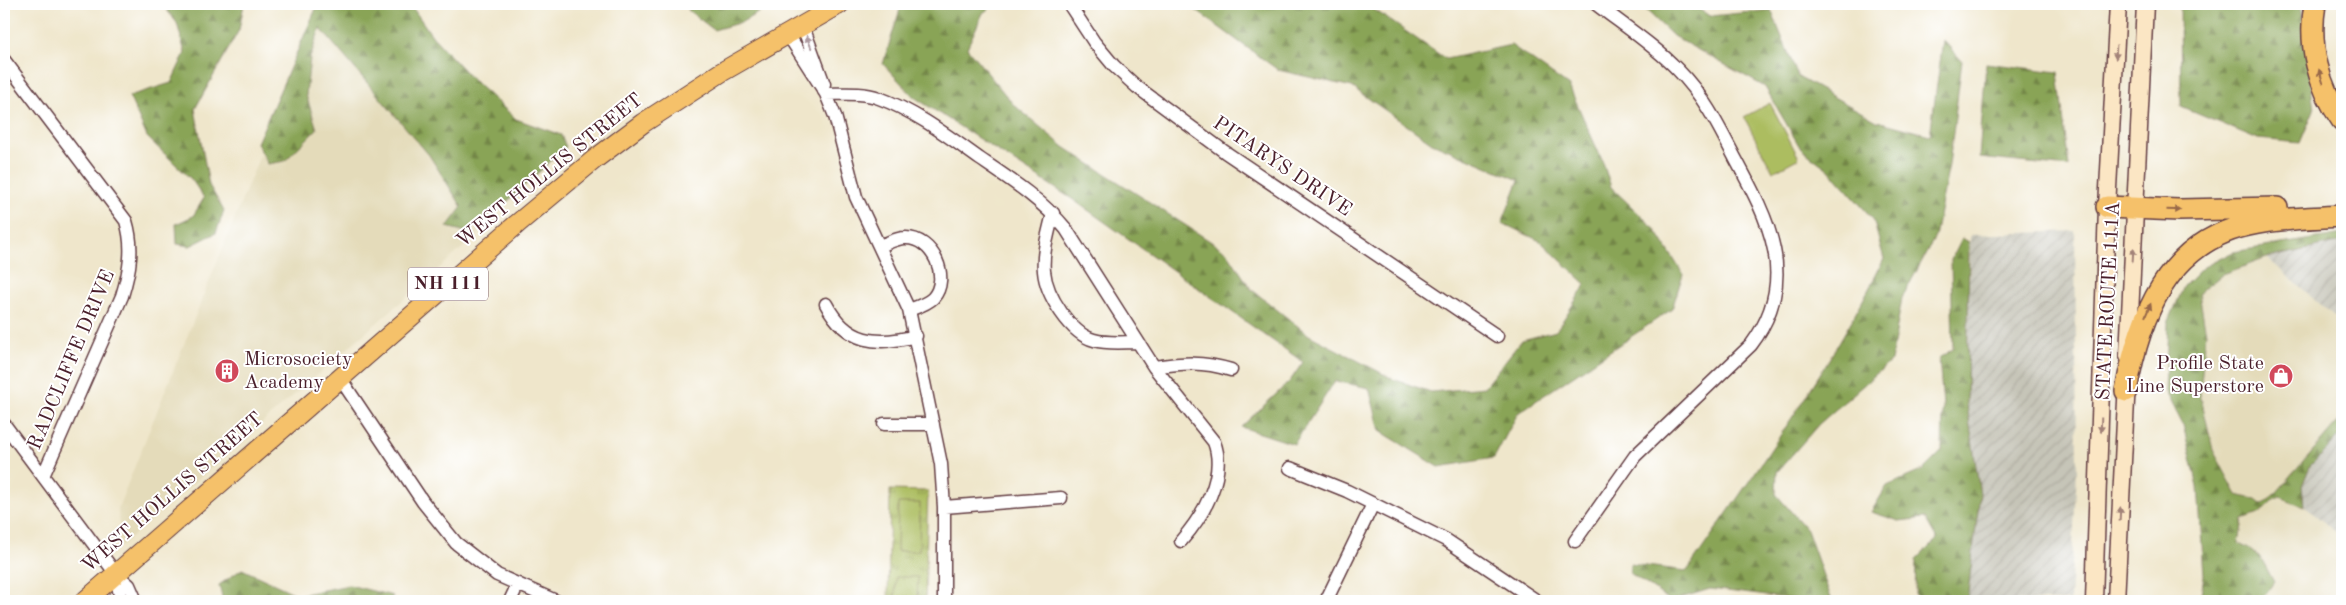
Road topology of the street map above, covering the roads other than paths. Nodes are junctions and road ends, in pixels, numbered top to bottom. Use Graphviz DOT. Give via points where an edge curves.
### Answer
graph roads {
  1 [pos="840,4"];
  2 [pos="1069,4"];
  3 [pos="1596,4"];
  4 [pos="2118,4"];
  5 [pos="2147,4"];
  6 [pos="2315,4"];
  7 [pos="795,28"];
  8 [pos="4,60"];
  9 [pos="826,94"];
  10 [pos="2342,120"];
  11 [pos="2107,207"];
  12 [pos="2342,207"];
  13 [pos="2135,208"];
  14 [pos="1053,213"];
  15 [pos="2342,216"];
  16 [pos="880,246"];
  17 [pos="826,304"];
  18 [pos="909,310"];
  19 [pos="916,336"];
  20 [pos="1497,336"];
  21 [pos="1137,342"];
  22 [pos="1154,367"];
  23 [pos="1231,370"];
  24 [pos="340,378"];
  25 [pos="2126,391"];
  26 [pos="4,424"];
  27 [pos="884,424"];
  28 [pos="933,424"];
  29 [pos="1290,468"];
  30 [pos="43,476"];
  31 [pos="1061,498"];
  32 [pos="1373,504"];
  33 [pos="944,507"];
  34 [pos="1181,541"];
  35 [pos="1574,541"];
  36 [pos="116,574"];
  37 [pos="518,584"];
  38 [pos="1532,600"];
  39 [pos="84,601"];
  40 [pos="121,601"];
  41 [pos="136,601"];
  42 [pos="510,601"];
  43 [pos="556,601"];
  44 [pos="944,601"];
  45 [pos="1326,601"];
  46 [pos="2094,601"];
  47 [pos="2116,601"];
  1 -- 7 [label="main road, WEST HOLLIS STREET / NH 111"];
  2 -- 20 [label="street, PITARYS DRIVE" via="1099,48 1137,87 1225,152"];
  3 -- 35 [label="street" via="1664,56 1703,100 1761,208 1774,243 1777,275 1772,307 1751,345 1635,456"];
  4 -- 11 [label="main road, STATE ROUTE 111A, one-way"];
  5 -- 13 [label="main road, STATE ROUTE 111A"];
  10 -- 6 [label="highway, one-way" via="2318,67 2313,38"];
  7 -- 9 [label="street"];
  9 -- 7 [label="street, one-way" via="822,76"];
  7 -- 24 [label="main road, WEST HOLLIS STREET / NH 111" via="677,100 595,159"];
  8 -- 30 [label="street, RADCLIFFE DRIVE" via="126,221 131,236 131,267 122,296"];
  9 -- 14 [label="street" via="876,97 894,104 946,135"];
  9 -- 16 [label="street" via="835,116 851,182"];
  11 -- 13 [label="highway"];
  11 -- 46 [label="main road, STATE ROUTE 111A, one-way"];
  13 -- 12 [label="highway, one-way"];
  25 -- 13 [label="main road, STATE ROUTE 111A, one-way"];
  14 -- 21 [label="street" via="1078,244"];
  14 -- 21 [label="street" via="1044,271 1052,296 1068,322 1081,335 1092,340"];
  25 -- 15 [label="highway, one-way" via="2135,348 2152,302 2169,275 2188,254 2215,237 2246,225"];
  16 -- 18 [label="street"];
  16 -- 18 [label="street" via="912,238 925,246 938,264 941,282 937,292 930,300"];
  17 -- 19 [label="street" via="836,320 859,337 887,342"];
  18 -- 19 [label="street"];
  19 -- 28 [label="street"];
  21 -- 22 [label="street"];
  22 -- 23 [label="street" via="1192,362 1210,363"];
  22 -- 34 [label="street" via="1214,442 1219,454 1216,480 1208,500"];
  24 -- 36 [label="main road, WEST HOLLIS STREET / NH 111"];
  24 -- 37 [label="street" via="423,502 456,543 497,575"];
  47 -- 25 [label="main road, STATE ROUTE 111A, one-way"];
  26 -- 30 [label="street"];
  27 -- 28 [label="street"];
  28 -- 33 [label="street" via="941,464"];
  29 -- 32 [label="street"];
  30 -- 36 [label="street"];
  31 -- 33 [label="street"];
  32 -- 38 [label="street" via="1446,540"];
  32 -- 45 [label="street"];
  33 -- 44 [label="street"];
  36 -- 39 [label="main road, WEST HOLLIS STREET / NH 111"];
  36 -- 40 [label="street"];
  36 -- 41 [label="street" via="129,585"];
  37 -- 42 [label="street"];
  37 -- 43 [label="street"];
}
